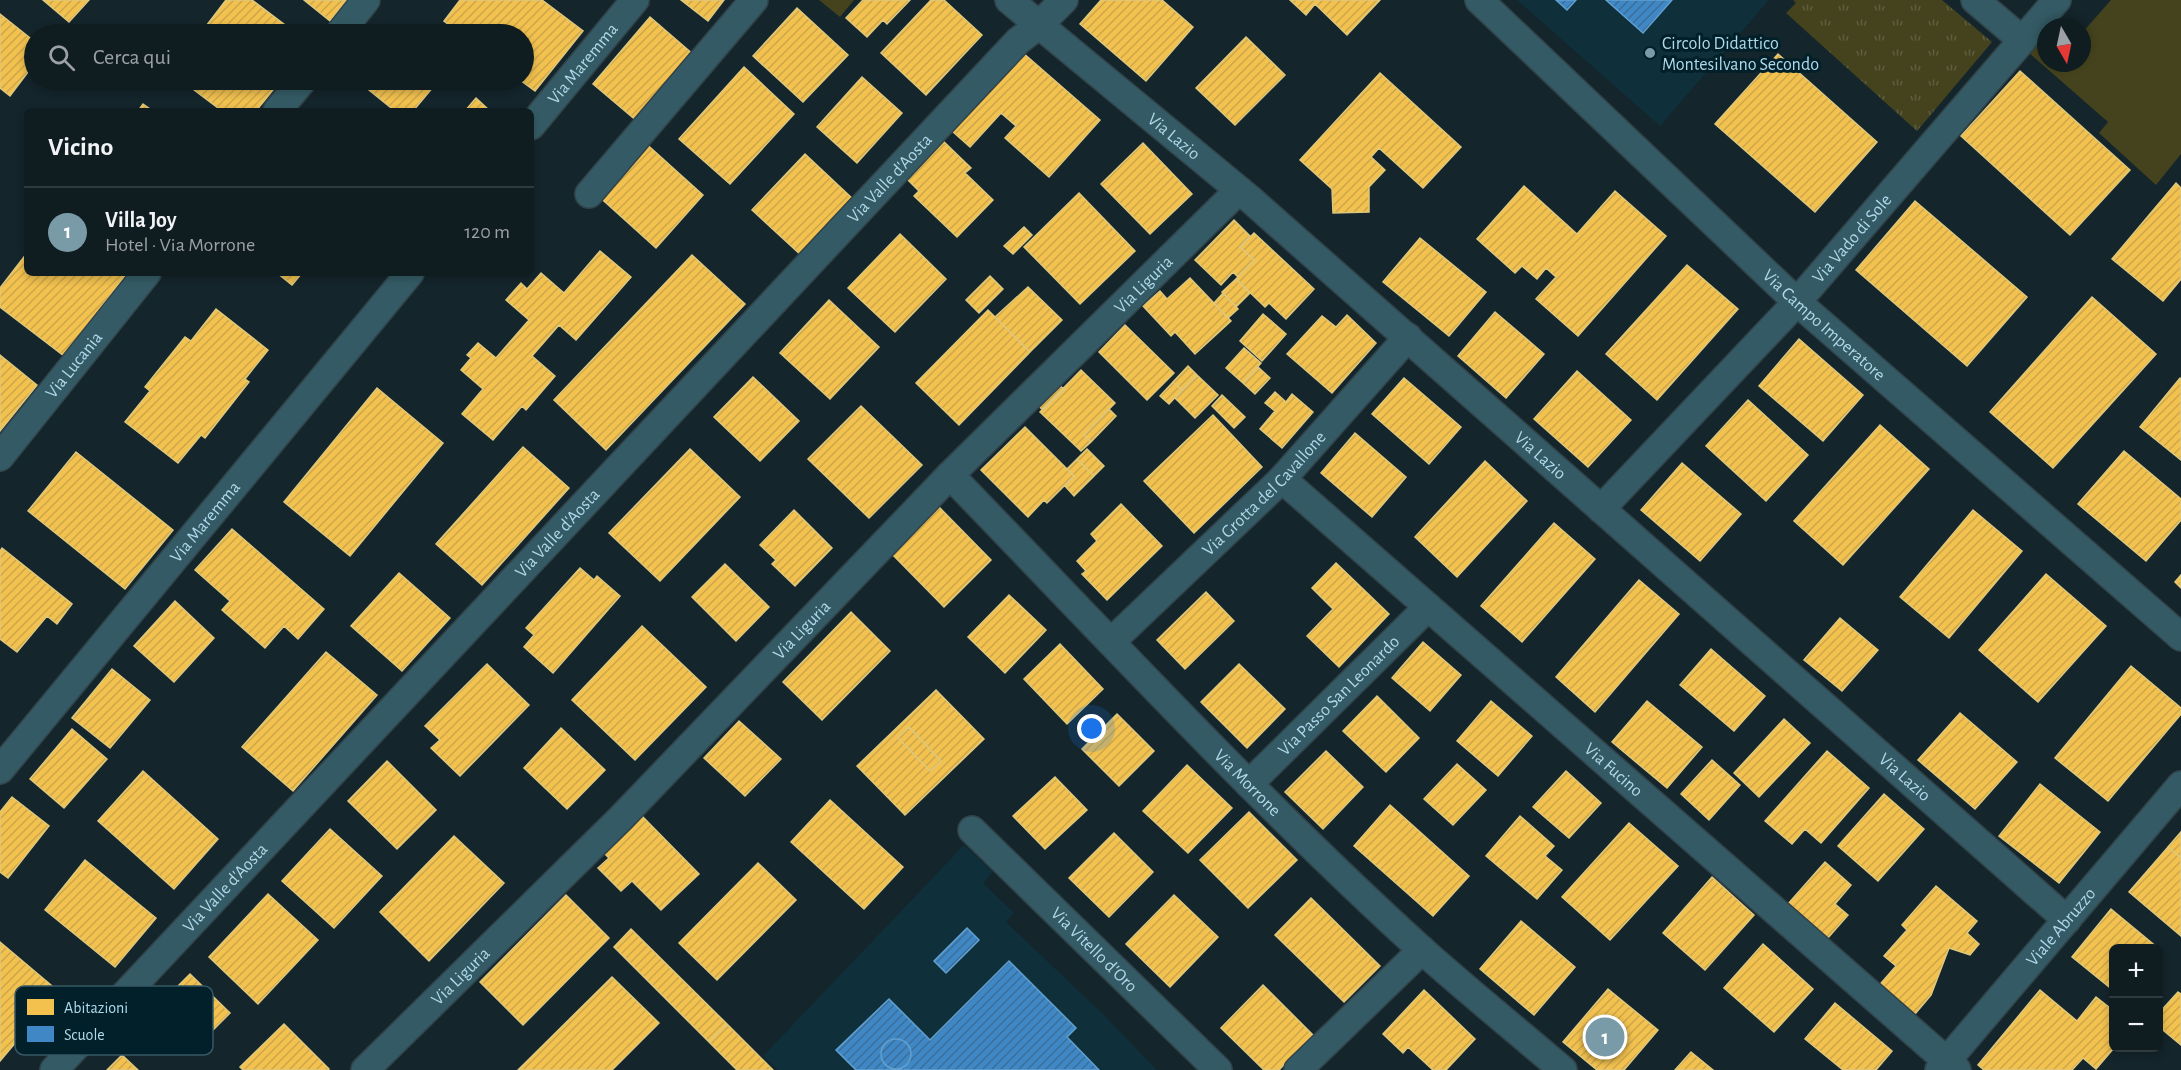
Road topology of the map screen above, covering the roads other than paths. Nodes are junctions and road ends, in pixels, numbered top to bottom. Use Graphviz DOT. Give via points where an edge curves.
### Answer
graph roads {
  1 [pos="366,0"];
  2 [pos="634,0"];
  3 [pos="754,0"];
  4 [pos="1009,0"];
  5 [pos="1064,0"];
  6 [pos="1479,0"];
  7 [pos="1976,0"];
  8 [pos="2057,0"];
  9 [pos="347,24"];
  10 [pos="1039,25"];
  11 [pos="2022,40"];
  12 [pos="295,90"];
  13 [pos="280,108"];
  14 [pos="534,122"];
  15 [pos="1239,190"];
  16 [pos="589,194"];
  17 [pos="145,276"];
  18 [pos="408,276"];
  19 [pos="1797,302"];
  20 [pos="1408,337"];
  21 [pos="0,457"];
  22 [pos="950,475"];
  23 [pos="1282,479"];
  24 [pos="1601,509"];
  25 [pos="1428,607"];
  26 [pos="2181,637"];
  27 [pos="1112,641"];
  28 [pos="0,770"];
  29 [pos="1249,784"];
  30 [pos="2181,785"];
  31 [pos="972,830"];
  32 [pos="2067,920"];
  33 [pos="1422,950"];
  34 [pos="133,986"];
  35 [pos="68,1055"];
  36 [pos="1947,1067"];
  37 [pos="54,1070"];
  38 [pos="365,1070"];
  39 [pos="1218,1070"];
  40 [pos="1298,1070"];
  41 [pos="1563,1070"];
  1 -- 9 [label="street"];
  2 -- 14 [label="street, Via Maremma"];
  3 -- 16 [label="street"];
  4 -- 10 [label="street, Via Lazio"];
  5 -- 10 [label="street, Via Valle d'Aosta"];
  6 -- 19 [label="street, Via Campo Imperatore"];
  7 -- 11 [label="street"];
  8 -- 11 [label="street, Via Vado di Sole"];
  10 -- 15 [label="street, Via Lazio"];
  10 -- 34 [label="street, Via Valle d'Aosta" via="1010,49"];
  11 -- 19 [label="street, Via Vado di Sole"];
  12 -- 13 [label="street"];
  15 -- 20 [label="street, Via Lazio"];
  15 -- 22 [label="street, Via Liguria"];
  17 -- 21 [label="street, Via Lucania"];
  18 -- 28 [label="street, Via Maremma"];
  19 -- 24 [label="street, Via Vado di Sole"];
  19 -- 26 [label="street, Via Campo Imperatore"];
  20 -- 23 [label="street, Via Grotta del Cavallone"];
  20 -- 24 [label="street, Via Lazio"];
  22 -- 27 [label="street, Via Morrone"];
  22 -- 38 [label="street, Via Liguria" via="621,818"];
  23 -- 25 [label="street, Via Fucino"];
  23 -- 27 [label="street, Via Grotta del Cavallone"];
  24 -- 32 [label="street, Via Lazio"];
  25 -- 29 [label="street, Via Passo San Leonardo"];
  25 -- 36 [label="street, Via Fucino"];
  27 -- 29 [label="street, Via Morrone"];
  29 -- 33 [label="street, Via Morrone"];
  30 -- 32 [label="street, Viale Abruzzo"];
  31 -- 39 [label="street, Via Vitello d'Oro"];
  32 -- 36 [label="street, Viale Abruzzo"];
  33 -- 40 [label="street"];
  33 -- 41 [label="street, Via Morrone"];
  35 -- 37 [label="street, Via Valle d'Aosta"];
}
